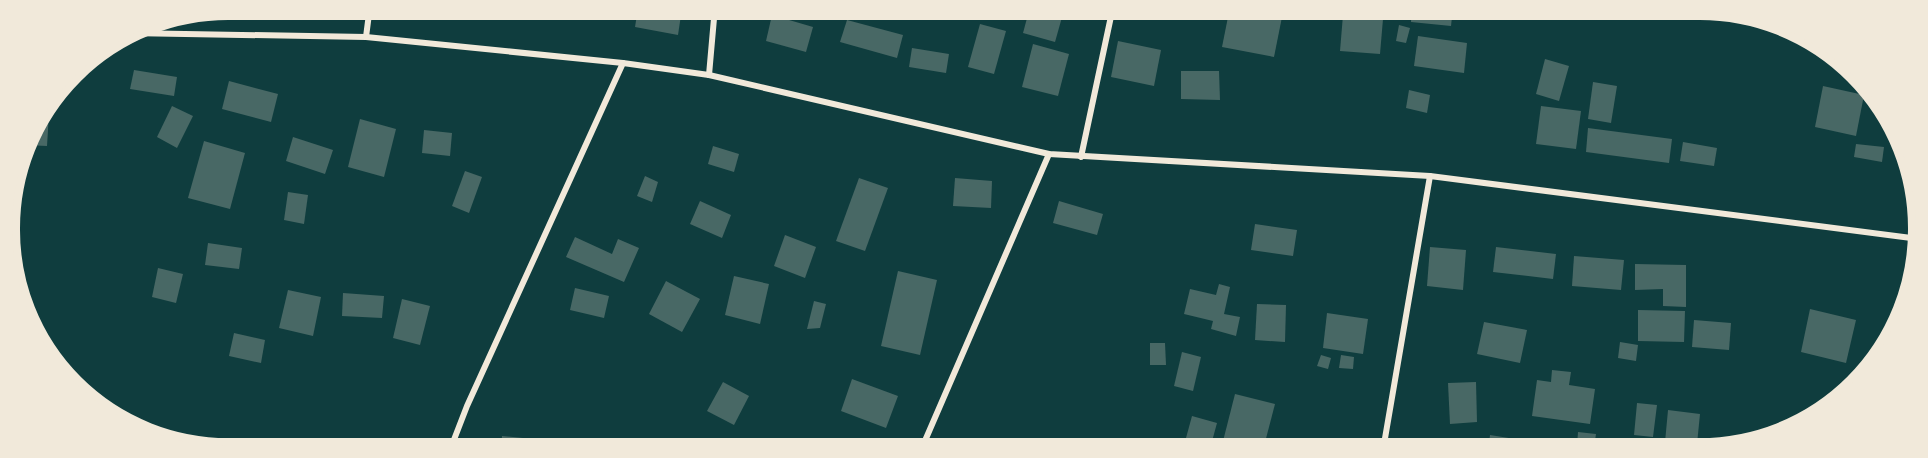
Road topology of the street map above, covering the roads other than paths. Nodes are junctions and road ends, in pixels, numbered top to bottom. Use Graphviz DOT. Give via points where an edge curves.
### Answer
graph roads {
  1 [pos="369,16"];
  2 [pos="715,16"];
  3 [pos="1111,16"];
  4 [pos="147,33"];
  5 [pos="366,37"];
  6 [pos="623,63"];
  7 [pos="709,75"];
  8 [pos="1049,154"];
  9 [pos="1081,157"];
  10 [pos="1430,176"];
  11 [pos="1911,238"];
  12 [pos="453,442"];
  13 [pos="924,442"];
  14 [pos="1384,442"];
  1 -- 5 [label="street"];
  2 -- 7 [label="street"];
  3 -- 9 [label="street"];
  4 -- 5 [label="street"];
  5 -- 6 [label="street"];
  6 -- 7 [label="street"];
  6 -- 12 [label="street"];
  7 -- 8 [label="street"];
  8 -- 9 [label="street"];
  8 -- 13 [label="street"];
  9 -- 10 [label="street"];
  10 -- 11 [label="street"];
  10 -- 14 [label="street"];
}
